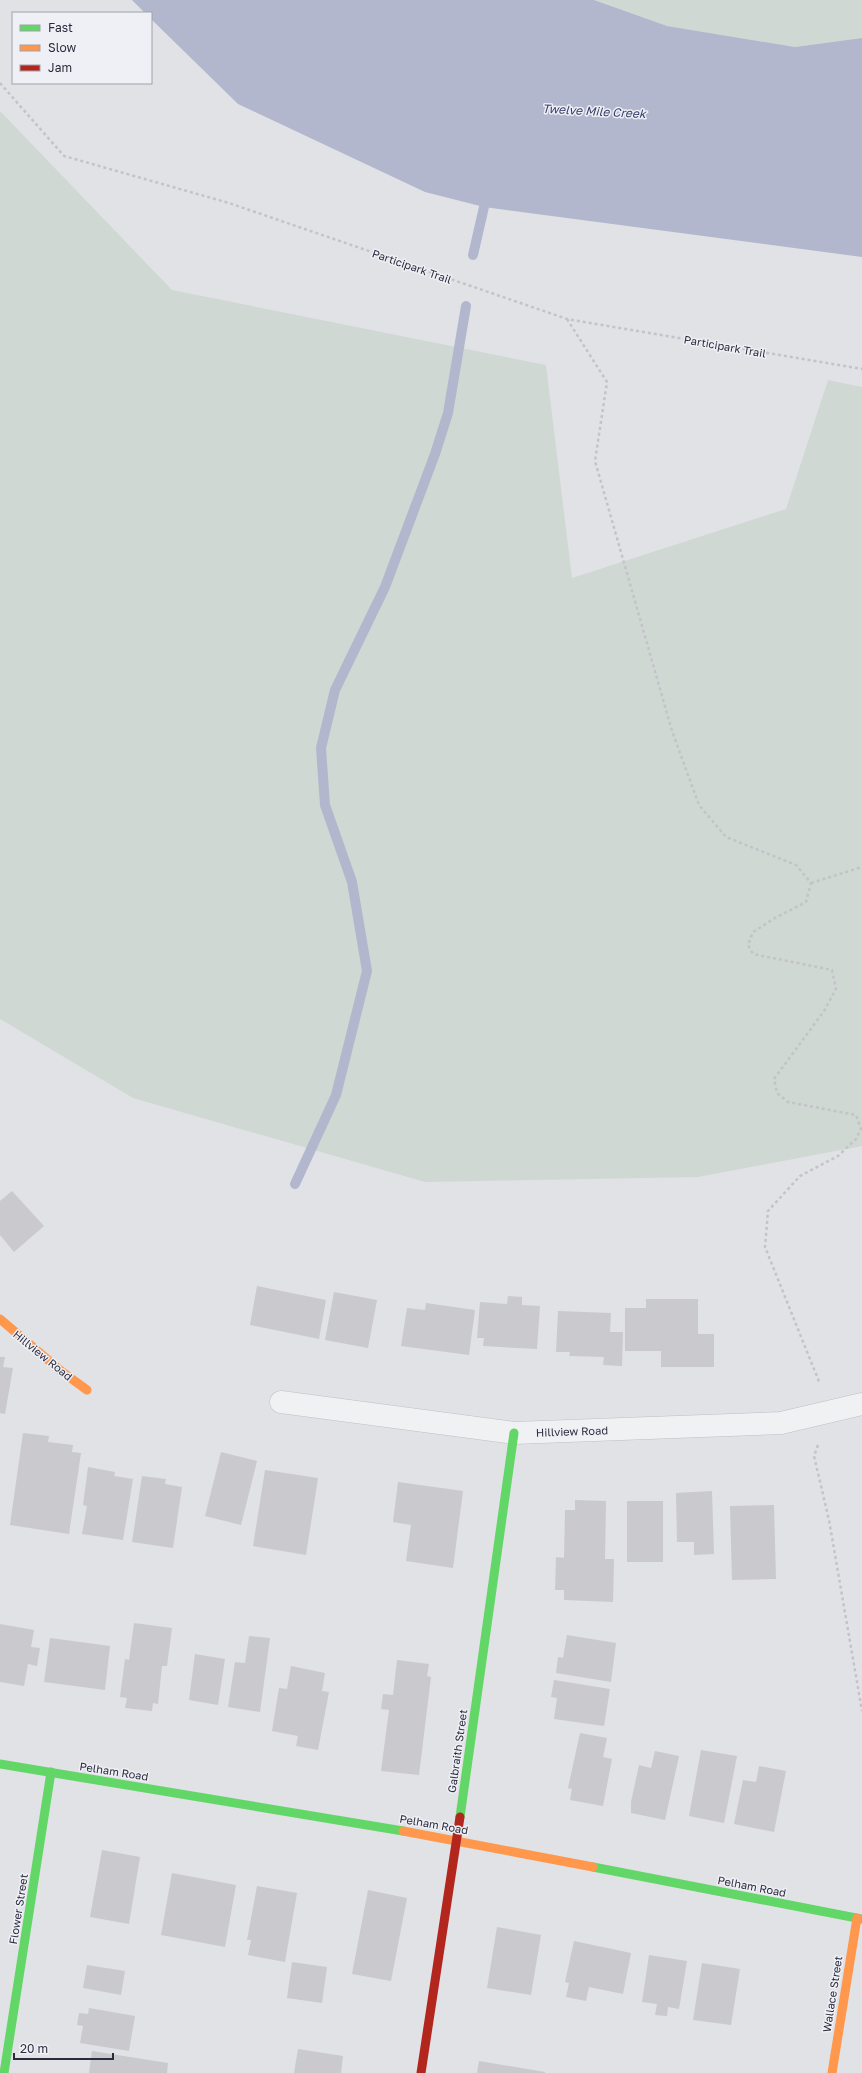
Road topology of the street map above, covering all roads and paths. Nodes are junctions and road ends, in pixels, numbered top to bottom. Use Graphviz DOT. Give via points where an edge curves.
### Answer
graph roads {
  1 [pos="0,83"];
  2 [pos="567,319"];
  3 [pos="862,369"];
  4 [pos="862,867"];
  5 [pos="811,883"];
  6 [pos="0,1319"];
  7 [pos="87,1390"];
  8 [pos="281,1402"];
  9 [pos="862,1404"];
  10 [pos="831,1411"];
  11 [pos="514,1433"];
  12 [pos="862,1711"];
  13 [pos="0,1764"];
  14 [pos="51,1772"];
  15 [pos="457,1840"];
  16 [pos="860,1919"];
  17 [pos="4,2073"];
  18 [pos="421,2073"];
  19 [pos="832,2073"];
  1 -- 2 [label="path, Participark Trail" via="64,156 228,203"];
  2 -- 3 [label="path, Participark Trail"];
  2 -- 5 [label="path" via="606,382 595,461 672,731 699,805 726,837 796,864"];
  4 -- 5 [label="path"];
  5 -- 10 [label="path" via="806,902 753,932 748,945 753,954 832,970 836,989 824,1010 774,1079 777,1093 788,1102 856,1115 861,1129 856,1139 838,1156 800,1176 768,1211 764,1247"];
  6 -- 7 [label="street, Hillview Road"];
  8 -- 11 [label="street, Hillview Road"];
  9 -- 10 [label="street, Hillview Road"];
  10 -- 11 [label="street, Hillview Road" via="781,1424"];
  10 -- 12 [label="path" via="814,1456 829,1520"];
  11 -- 15 [label="street, Galbraith Street"];
  13 -- 14 [label="street, Pelham Road"];
  14 -- 15 [label="street, Pelham Road"];
  14 -- 17 [label="street, Flower Street"];
  15 -- 16 [label="street, Pelham Road"];
  15 -- 18 [label="street, Galbraith Street"];
  16 -- 19 [label="street, Wallace Street"];
}
